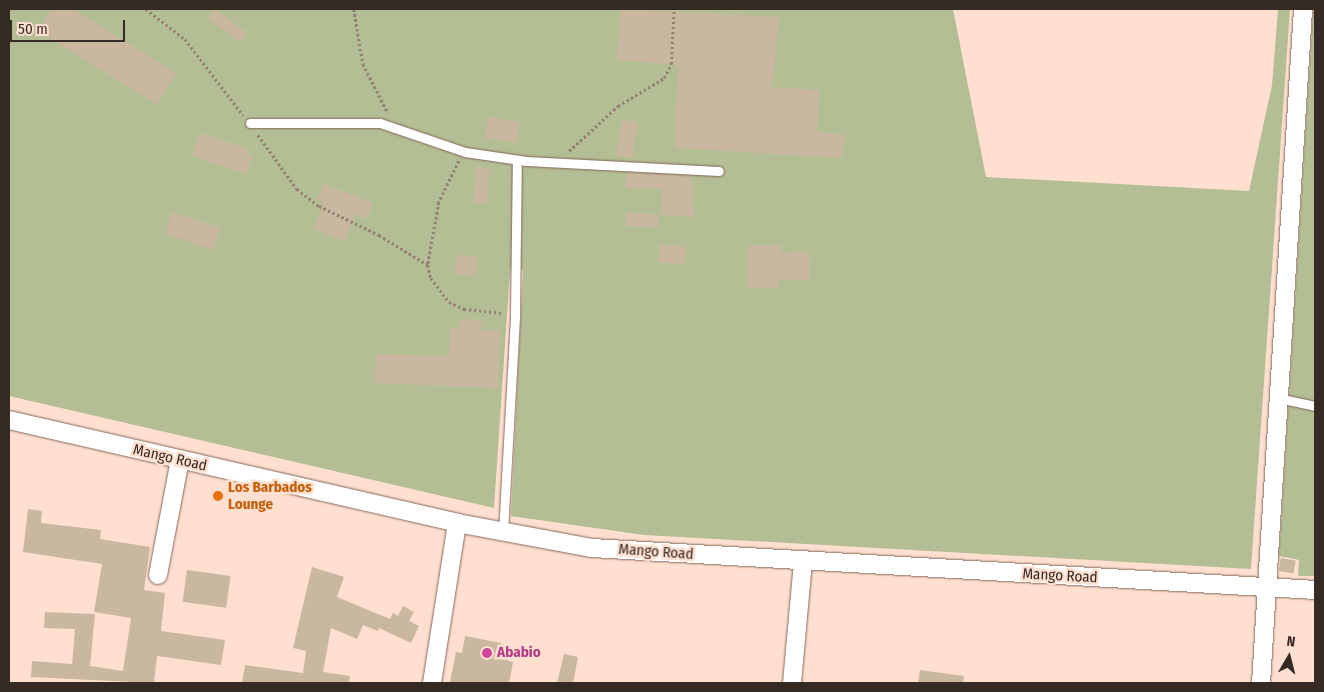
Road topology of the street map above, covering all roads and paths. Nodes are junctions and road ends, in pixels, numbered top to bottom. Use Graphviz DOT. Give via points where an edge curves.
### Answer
graph roads {
  1 [pos="146,9"];
  2 [pos="354,9"];
  3 [pos="674,9"];
  4 [pos="1303,9"];
  5 [pos="250,124"];
  6 [pos="398,126"];
  7 [pos="465,152"];
  8 [pos="517,160"];
  9 [pos="551,163"];
  10 [pos="719,171"];
  11 [pos="428,266"];
  12 [pos="515,314"];
  13 [pos="1278,398"];
  14 [pos="1315,406"];
  15 [pos="9,420"];
  16 [pos="180,460"];
  17 [pos="457,524"];
  18 [pos="504,532"];
  19 [pos="803,562"];
  20 [pos="158,575"];
  21 [pos="1268,587"];
  22 [pos="1315,590"];
  23 [pos="432,683"];
  24 [pos="792,683"];
  25 [pos="1261,683"];
  1 -- 5 [label="path" via="185,39"];
  2 -- 6 [label="path" via="363,64"];
  3 -- 9 [label="path" via="671,64 664,78 618,106 580,144"];
  4 -- 13 [label="street"];
  5 -- 6 [label="lane" via="337,121"];
  5 -- 11 [label="path" via="297,189 319,206 361,225"];
  6 -- 7 [label="lane"];
  7 -- 8 [label="lane"];
  7 -- 11 [label="path" via="442,191"];
  8 -- 9 [label="lane"];
  8 -- 12 [label="lane"];
  9 -- 10 [label="lane"];
  11 -- 12 [label="path" via="437,290 449,302 479,312"];
  12 -- 18 [label="lane"];
  13 -- 14 [label="lane"];
  13 -- 21 [label="street"];
  15 -- 16 [label="street, Mango Road"];
  16 -- 17 [label="street, Mango Road"];
  16 -- 20 [label="street"];
  17 -- 18 [label="street, Mango Road"];
  17 -- 23 [label="street"];
  18 -- 19 [label="street, Mango Road" via="592,548"];
  19 -- 21 [label="street, Mango Road"];
  19 -- 24 [label="street"];
  21 -- 22 [label="street, Mango Road"];
  21 -- 25 [label="street"];
}
